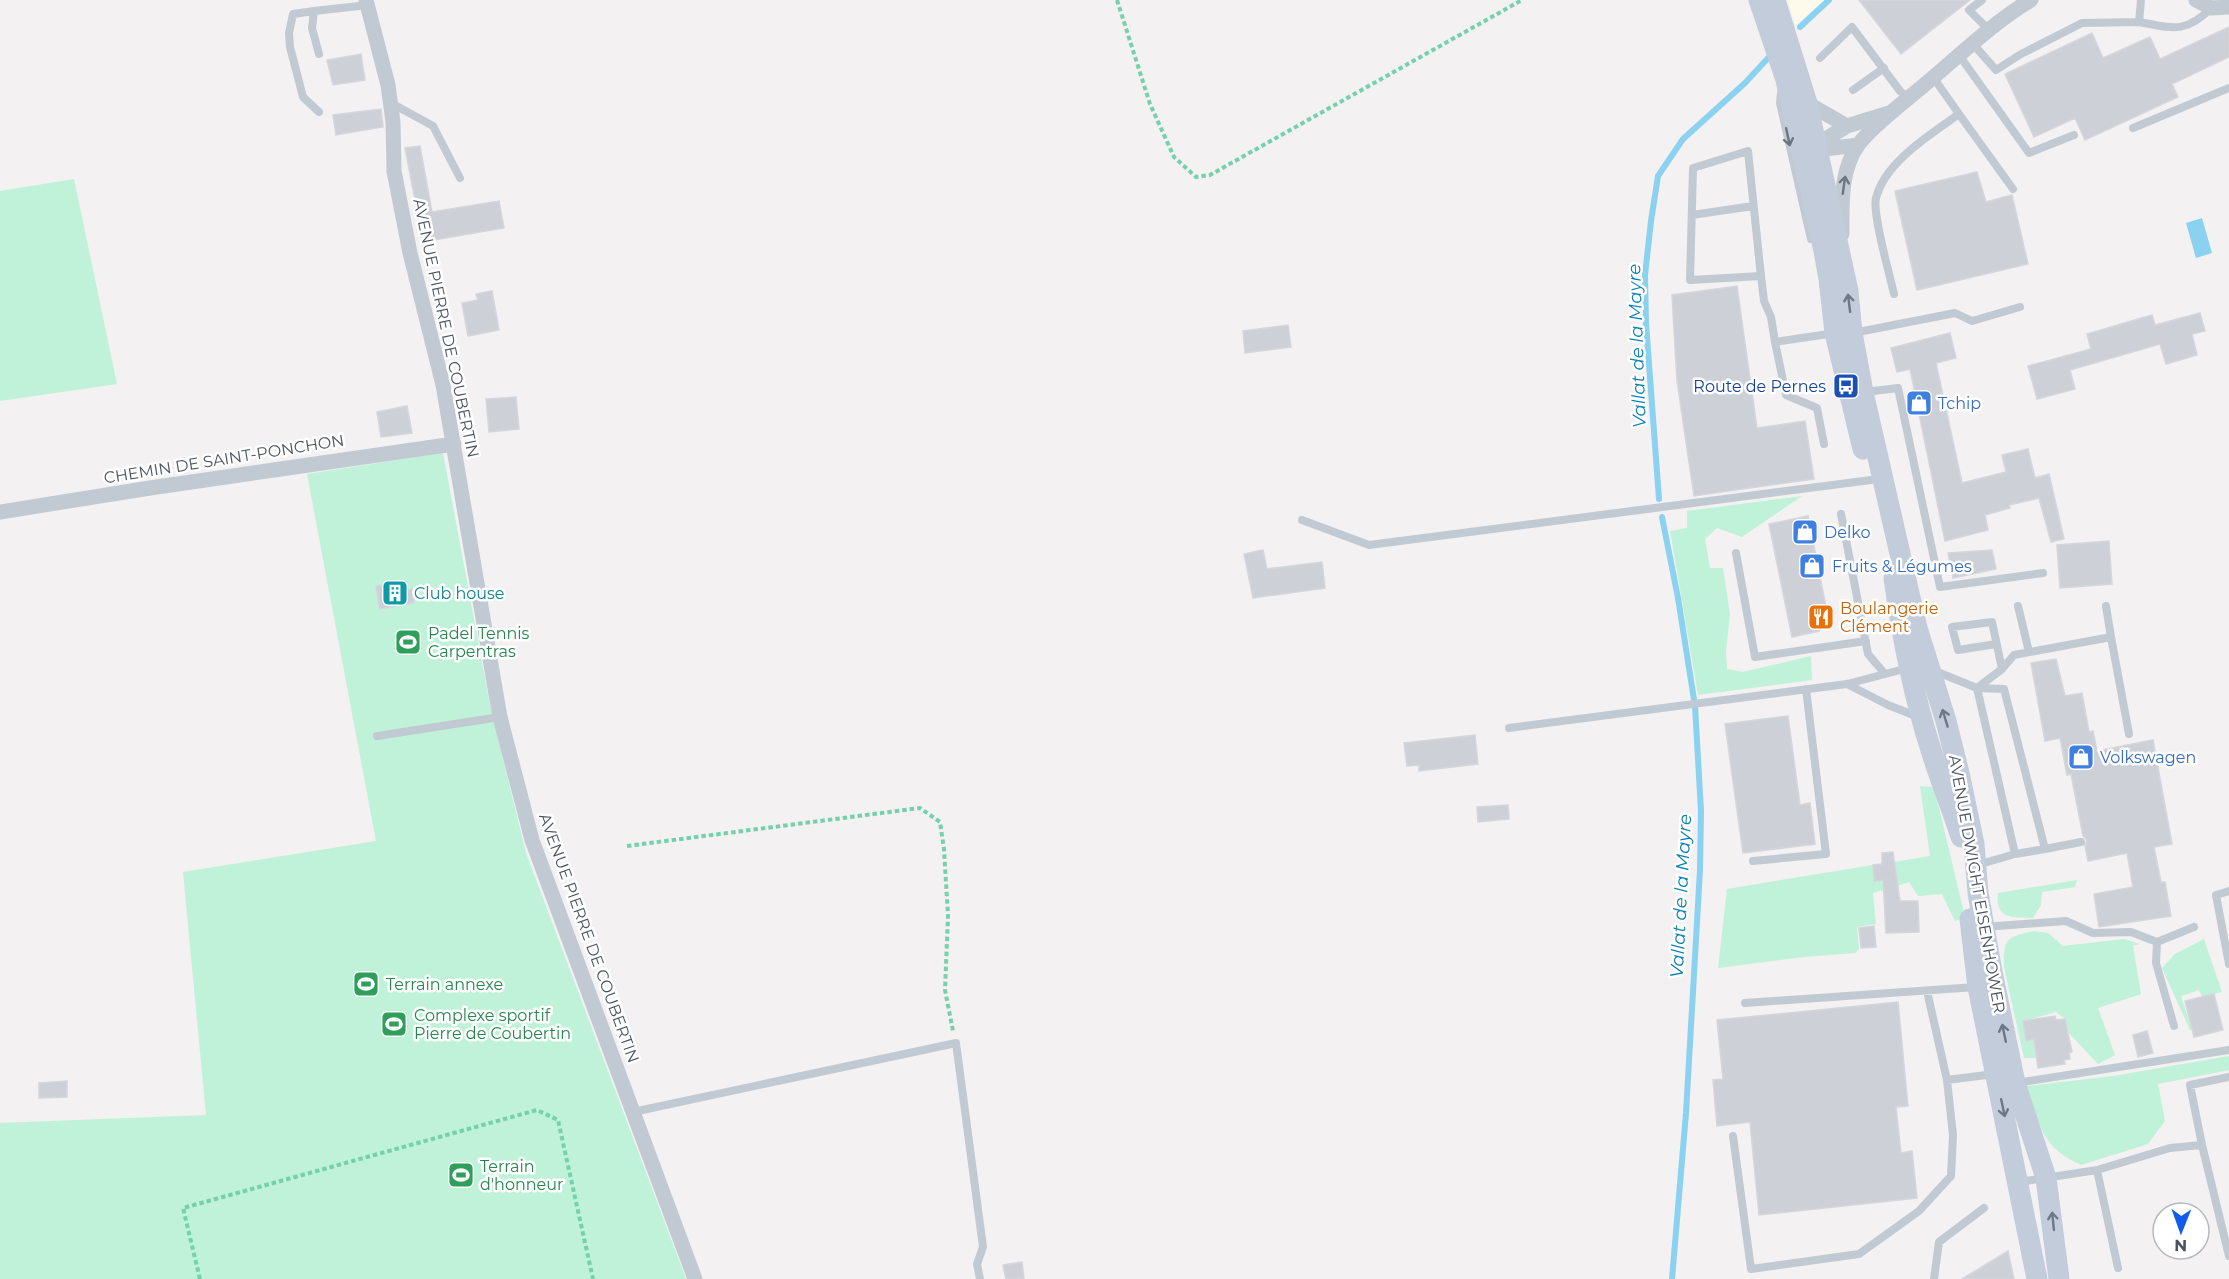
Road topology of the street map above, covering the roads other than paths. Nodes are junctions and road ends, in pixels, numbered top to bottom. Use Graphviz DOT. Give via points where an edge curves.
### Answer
graph roads {
  1 [pos="1982,0"];
  2 [pos="2031,0"];
  3 [pos="2141,0"];
  4 [pos="2196,0"];
  5 [pos="1766,2"];
  6 [pos="367,3"];
  7 [pos="2229,7"];
  8 [pos="2211,8"];
  9 [pos="314,10"];
  10 [pos="2139,22"];
  11 [pos="1990,30"];
  12 [pos="1973,44"];
  13 [pos="319,54"];
  14 [pos="1959,56"];
  15 [pos="1820,58"];
  16 [pos="1884,68"];
  17 [pos="1933,77"];
  18 [pos="1786,80"];
  19 [pos="2229,88"];
  20 [pos="1853,90"];
  21 [pos="1908,98"];
  22 [pos="390,102"];
  23 [pos="1807,103"];
  24 [pos="319,112"];
  25 [pos="1892,112"];
  26 [pos="1959,114"];
  27 [pos="1847,126"];
  28 [pos="2133,128"];
  29 [pos="2074,135"];
  30 [pos="1858,145"];
  31 [pos="1809,151"];
  32 [pos="460,178"];
  33 [pos="2013,189"];
  34 [pos="1754,206"];
  35 [pos="1692,215"];
  36 [pos="1824,251"];
  37 [pos="1842,264"];
  38 [pos="1761,276"];
  39 [pos="1894,294"];
  40 [pos="2020,307"];
  41 [pos="1844,333"];
  42 [pos="1775,342"];
  43 [pos="1863,392"];
  44 [pos="454,444"];
  45 [pos="1824,444"];
  46 [pos="1871,480"];
  47 [pos="0,512"];
  48 [pos="1841,514"];
  49 [pos="1302,520"];
  50 [pos="1736,553"];
  51 [pos="2043,573"];
  52 [pos="2018,606"];
  53 [pos="2106,606"];
  54 [pos="2111,637"];
  55 [pos="1866,641"];
  56 [pos="1996,644"];
  57 [pos="2029,652"];
  58 [pos="1919,668"];
  59 [pos="2002,669"];
  60 [pos="1885,674"];
  61 [pos="1847,684"];
  62 [pos="1977,688"];
  63 [pos="1806,690"];
  64 [pos="500,717"];
  65 [pos="1922,718"];
  66 [pos="1509,728"];
  67 [pos="2129,734"];
  68 [pos="377,736"];
  69 [pos="2081,842"];
  70 [pos="2045,849"];
  71 [pos="2014,854"];
  72 [pos="1754,861"];
  73 [pos="1976,865"];
  74 [pos="2229,891"];
  75 [pos="1983,927"];
  76 [pos="2194,927"];
  77 [pos="2157,942"];
  78 [pos="2229,964"];
  79 [pos="1978,987"];
  80 [pos="1927,991"];
  81 [pos="1745,1003"];
  82 [pos="2174,1026"];
  83 [pos="2229,1050"];
  84 [pos="1996,1073"];
  85 [pos="2229,1077"];
  86 [pos="1947,1080"];
  87 [pos="2015,1083"];
  88 [pos="633,1112"];
  89 [pos="1733,1136"];
  90 [pos="2202,1144"];
  91 [pos="2097,1170"];
  92 [pos="2046,1178"];
  93 [pos="2018,1182"];
  94 [pos="1984,1208"];
  95 [pos="2229,1256"];
  96 [pos="2118,1268"];
  97 [pos="695,1279"];
  98 [pos="980,1279"];
  99 [pos="1934,1279"];
  100 [pos="2037,1279"];
  101 [pos="2060,1279"];
  1 -- 11 [label="lane" via="1969,10"];
  2 -- 11 [label="street"];
  3 -- 10 [label="lane"];
  4 -- 8 [label="street"];
  5 -- 18 [label="main road, AVENUE DWIGHT EISENHOWER"];
  5 -- 23 [label="main road, AVENUE DWIGHT EISENHOWER"];
  6 -- 9 [label="lane"];
  6 -- 22 [label="street, AVENUE PIERRE DE COUBERTIN"];
  7 -- 8 [label="street"];
  8 -- 10 [label="lane" via="2199,20 2175,29"];
  9 -- 13 [label="lane" via="312,28"];
  9 -- 24 [label="lane" via="293,14 290,40 303,97"];
  10 -- 12 [label="lane" via="2082,22 1996,70"];
  11 -- 12 [label="street"];
  12 -- 14 [label="street"];
  14 -- 17 [label="street"];
  14 -- 29 [label="lane" via="2029,153"];
  15 -- 16 [label="lane" via="1852,27"];
  16 -- 20 [label="lane"];
  16 -- 21 [label="lane"];
  17 -- 21 [label="street"];
  17 -- 26 [label="lane"];
  18 -- 31 [label="main road, AVENUE DWIGHT EISENHOWER"];
  18 -- 36 [label="lane, one-way" via="1780,103 1803,209 1811,240"];
  19 -- 28 [label="lane"];
  21 -- 25 [label="street"];
  22 -- 32 [label="lane" via="433,126"];
  22 -- 44 [label="street, AVENUE PIERRE DE COUBERTIN" via="394,171"];
  23 -- 27 [label="street"];
  23 -- 31 [label="main road, AVENUE DWIGHT EISENHOWER"];
  25 -- 27 [label="street"];
  25 -- 30 [label="street"];
  26 -- 33 [label="lane"];
  26 -- 39 [label="lane" via="1894,164 1875,199"];
  27 -- 31 [label="street"];
  30 -- 31 [label="street"];
  37 -- 30 [label="street, one-way" via="1843,183"];
  31 -- 36 [label="main road, AVENUE DWIGHT EISENHOWER"];
  31 -- 37 [label="main road, AVENUE DWIGHT EISENHOWER"];
  34 -- 35 [label="lane"];
  34 -- 35 [label="lane" via="1748,151 1693,168"];
  34 -- 38 [label="lane"];
  35 -- 38 [label="lane" via="1690,280"];
  36 -- 41 [label="main road, AVENUE DWIGHT EISENHOWER"];
  41 -- 37 [label="main road, AVENUE DWIGHT EISENHOWER, one-way" via="1848,291"];
  38 -- 42 [label="lane"];
  40 -- 41 [label="lane" via="1972,321 1954,313"];
  41 -- 42 [label="lane"];
  41 -- 43 [label="main road, AVENUE DWIGHT EISENHOWER"];
  41 -- 46 [label="main road, AVENUE DWIGHT EISENHOWER" via="1854,416"];
  42 -- 45 [label="lane" via="1786,395 1817,408"];
  43 -- 51 [label="lane" via="1898,388 1940,587"];
  43 -- 58 [label="main road, AVENUE DWIGHT EISENHOWER" via="1917,628"];
  44 -- 47 [label="street, CHEMIN DE SAINT-PONCHON"];
  44 -- 64 [label="street, AVENUE PIERRE DE COUBERTIN"];
  46 -- 49 [label="lane" via="1369,545"];
  46 -- 58 [label="main road, AVENUE DWIGHT EISENHOWER" via="1890,551 1899,620"];
  48 -- 55 [label="lane"];
  50 -- 55 [label="lane" via="1755,657"];
  52 -- 57 [label="lane"];
  53 -- 54 [label="lane"];
  54 -- 57 [label="lane"];
  54 -- 67 [label="lane"];
  55 -- 60 [label="lane" via="1868,654"];
  56 -- 56 [label="lane" via="1992,622 1952,627 1958,650"];
  56 -- 59 [label="lane"];
  57 -- 59 [label="lane" via="2014,656"];
  58 -- 60 [label="lane"];
  58 -- 62 [label="lane"];
  58 -- 65 [label="main road, AVENUE DWIGHT EISENHOWER"];
  73 -- 58 [label="main road, AVENUE DWIGHT EISENHOWER, one-way" via="1946,721"];
  59 -- 62 [label="lane"];
  60 -- 61 [label="lane"];
  61 -- 63 [label="lane"];
  61 -- 65 [label="lane"];
  62 -- 70 [label="lane" via="2004,689"];
  62 -- 71 [label="lane"];
  63 -- 66 [label="lane"];
  63 -- 72 [label="lane" via="1826,854"];
  64 -- 68 [label="lane"];
  64 -- 88 [label="street, AVENUE PIERRE DE COUBERTIN" via="532,840"];
  65 -- 79 [label="main road, AVENUE DWIGHT EISENHOWER" via="1962,839"];
  69 -- 70 [label="lane"];
  70 -- 71 [label="lane"];
  71 -- 73 [label="lane"];
  73 -- 75 [label="main road, AVENUE DWIGHT EISENHOWER"];
  74 -- 78 [label="lane" via="2216,895"];
  75 -- 77 [label="lane" via="2066,921 2093,933 2131,932"];
  87 -- 75 [label="main road, AVENUE DWIGHT EISENHOWER, one-way"];
  76 -- 77 [label="lane"];
  77 -- 82 [label="lane" via="2156,963"];
  79 -- 80 [label="lane"];
  79 -- 84 [label="main road, AVENUE DWIGHT EISENHOWER"];
  80 -- 81 [label="lane"];
  80 -- 86 [label="lane"];
  83 -- 87 [label="lane"];
  84 -- 86 [label="lane"];
  84 -- 93 [label="main road, AVENUE DWIGHT EISENHOWER, one-way"];
  85 -- 90 [label="lane" via="2190,1085"];
  86 -- 89 [label="lane" via="1953,1135 1951,1176 1919,1211 1859,1254 1751,1269"];
  87 -- 92 [label="main road, AVENUE DWIGHT EISENHOWER"];
  88 -- 97 [label="street, AVENUE PIERRE DE COUBERTIN"];
  88 -- 98 [label="lane" via="956,1043 983,1247 978,1264"];
  90 -- 91 [label="lane" via="2170,1148"];
  90 -- 95 [label="lane"];
  91 -- 92 [label="lane"];
  91 -- 96 [label="lane"];
  92 -- 93 [label="lane"];
  101 -- 92 [label="main road, AVENUE DWIGHT EISENHOWER, one-way"];
  93 -- 100 [label="main road, AVENUE DWIGHT EISENHOWER"];
  94 -- 99 [label="lane" via="1940,1242"];
}
